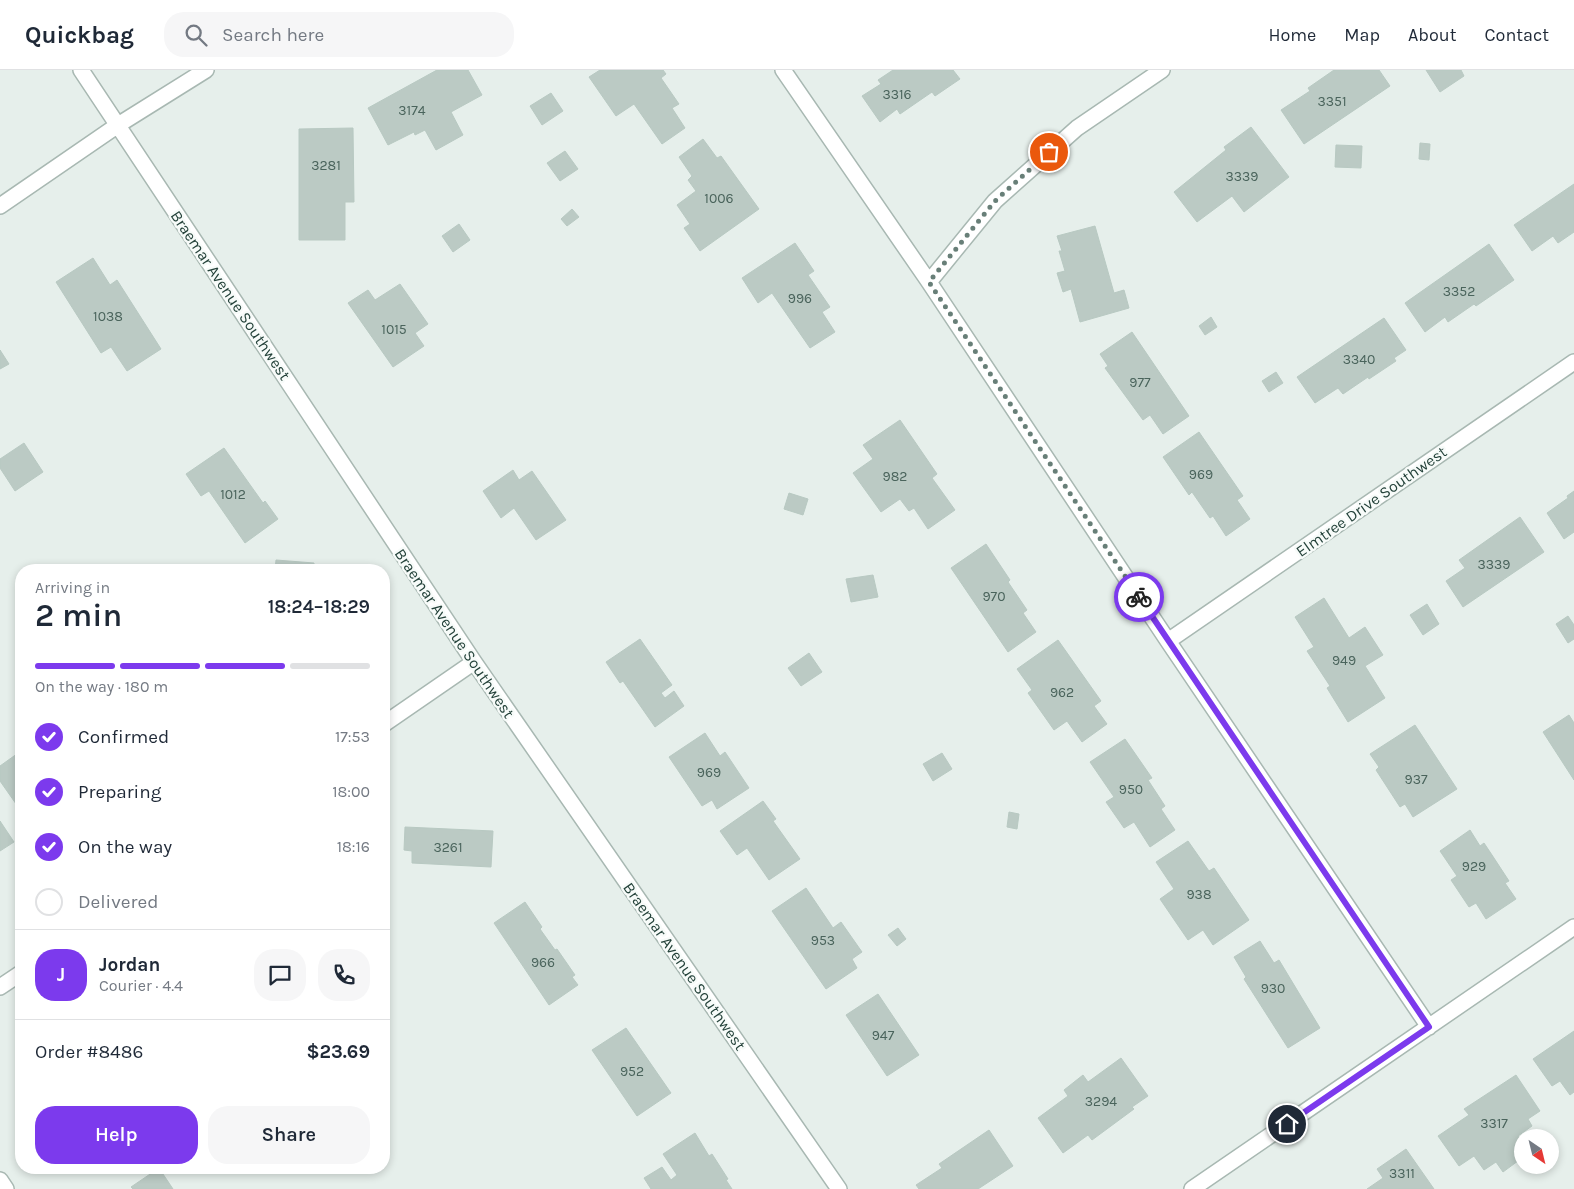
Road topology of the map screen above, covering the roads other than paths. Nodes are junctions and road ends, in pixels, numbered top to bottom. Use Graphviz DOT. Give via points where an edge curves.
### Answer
graph roads {
  1 [pos="81,70"];
  2 [pos="206,70"];
  3 [pos="783,70"];
  4 [pos="1162,70"];
  5 [pos="118,126"];
  6 [pos="0,206"];
  7 [pos="929,282"];
  8 [pos="1574,362"];
  9 [pos="1168,641"];
  10 [pos="474,662"];
  11 [pos="390,720"];
  12 [pos="1574,927"];
  13 [pos="15,977"];
  14 [pos="0,987"];
  15 [pos="1429,1027"];
  16 [pos="0,1180"];
  17 [pos="6,1189"];
  18 [pos="839,1189"];
  19 [pos="1192,1189"];
  1 -- 5 [label="street, Braemar Avenue Southwest"];
  2 -- 5 [label="street"];
  3 -- 7 [label="street"];
  4 -- 7 [label="street" via="1077,128 995,201"];
  5 -- 6 [label="street"];
  5 -- 10 [label="street, Braemar Avenue Southwest"];
  7 -- 9 [label="street"];
  8 -- 9 [label="street, Elmtree Drive Southwest"];
  9 -- 15 [label="street"];
  10 -- 11 [label="street"];
  10 -- 18 [label="street, Braemar Avenue Southwest"];
  12 -- 15 [label="street"];
  13 -- 14 [label="street"];
  15 -- 19 [label="street"];
  16 -- 17 [label="street"];
}
